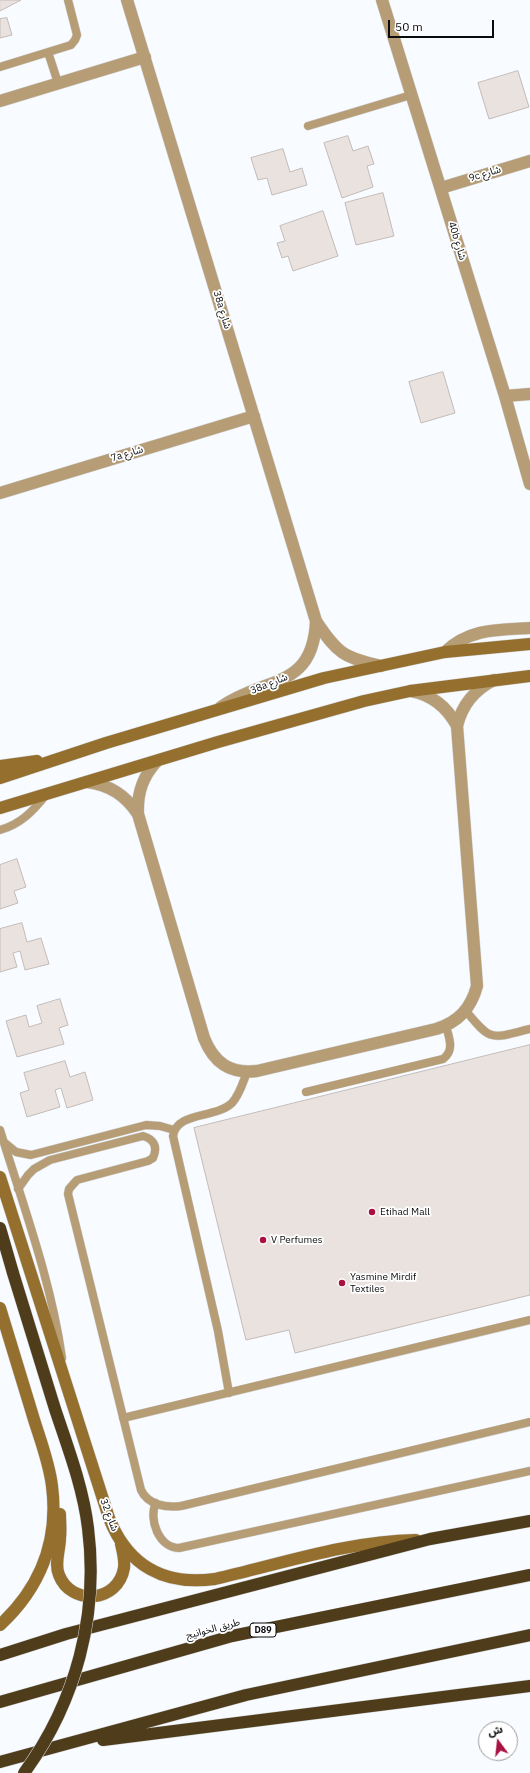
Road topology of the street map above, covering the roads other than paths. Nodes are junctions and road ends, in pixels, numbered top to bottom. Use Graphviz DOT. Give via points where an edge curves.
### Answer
graph roads {
  1 [pos="68,0"];
  2 [pos="127,0"];
  3 [pos="382,0"];
  4 [pos="48,52"];
  5 [pos="144,56"];
  6 [pos="0,67"];
  7 [pos="58,83"];
  8 [pos="411,95"];
  9 [pos="0,101"];
  10 [pos="308,126"];
  11 [pos="530,161"];
  12 [pos="440,188"];
  13 [pos="530,394"];
  14 [pos="505,396"];
  15 [pos="254,416"];
  16 [pos="530,484"];
  17 [pos="0,493"];
  18 [pos="316,621"];
  19 [pos="530,628"];
  20 [pos="530,644"];
  21 [pos="445,652"];
  22 [pos="381,666"];
  23 [pos="530,676"];
  24 [pos="495,680"];
  25 [pos="410,691"];
  26 [pos="214,712"];
  27 [pos="457,726"];
  28 [pos="157,760"];
  29 [pos="52,761"];
  30 [pos="0,766"];
  31 [pos="0,778"];
  32 [pos="87,782"];
  33 [pos="48,794"];
  34 [pos="2,808"];
  35 [pos="138,814"];
  36 [pos="0,830"];
  37 [pos="466,1011"];
  38 [pos="446,1026"];
  39 [pos="530,1030"];
  40 [pos="247,1072"];
  41 [pos="306,1092"];
  42 [pos="0,1130"];
  43 [pos="174,1130"];
  44 [pos="4,1142"];
  45 [pos="0,1177"];
  46 [pos="18,1189"];
  47 [pos="0,1228"];
  48 [pos="0,1308"];
  49 [pos="530,1320"];
  50 [pos="0,1332"];
  51 [pos="11,1345"];
  52 [pos="65,1382"];
  53 [pos="229,1392"];
  54 [pos="123,1418"];
  55 [pos="530,1422"];
  56 [pos="530,1471"];
  57 [pos="52,1486"];
  58 [pos="156,1503"];
  59 [pos="530,1521"];
  60 [pos="430,1539"];
  61 [pos="121,1543"];
  62 [pos="530,1575"];
  63 [pos="0,1625"];
  64 [pos="530,1635"];
  65 [pos="0,1655"];
  66 [pos="530,1686"];
  67 [pos="0,1702"];
  68 [pos="60,1745"];
  69 [pos="0,1762"];
  70 [pos="24,1773"];
  1 -- 4 [label="lane" via="76,29 75,40 71,44"];
  2 -- 5 [label="street, 38a شارع"];
  3 -- 8 [label="street, 40b شارع"];
  4 -- 6 [label="lane"];
  4 -- 7 [label="lane"];
  5 -- 7 [label="street"];
  5 -- 15 [label="street, 38a شارع"];
  7 -- 9 [label="street"];
  8 -- 10 [label="lane"];
  8 -- 12 [label="street, 40b شارع"];
  11 -- 12 [label="street, 9c شارع"];
  12 -- 14 [label="street, 40b شارع"];
  13 -- 14 [label="street"];
  14 -- 16 [label="street, 40b شارع"];
  15 -- 17 [label="street, 7a شارع"];
  15 -- 18 [label="street, 38a شارع"];
  18 -- 22 [label="street, 38a شارع" via="329,641 341,652 356,660"];
  18 -- 26 [label="street, 38a شارع" via="314,645 296,672 242,694"];
  19 -- 21 [label="street" via="474,633 463,637"];
  20 -- 21 [label="street"];
  21 -- 22 [label="street"];
  22 -- 26 [label="street" via="317,680"];
  23 -- 24 [label="street"];
  24 -- 25 [label="street"];
  24 -- 27 [label="street" via="486,684 470,698 459,716"];
  25 -- 27 [label="street" via="438,702"];
  25 -- 28 [label="street" via="364,701"];
  26 -- 29 [label="street"];
  27 -- 37 [label="street" via="477,972 474,999"];
  28 -- 32 [label="street"];
  28 -- 35 [label="street" via="141,785"];
  29 -- 30 [label="street"];
  29 -- 31 [label="street"];
  32 -- 33 [label="street"];
  32 -- 35 [label="street" via="117,791"];
  33 -- 34 [label="street"];
  33 -- 36 [label="lane" via="25,818"];
  35 -- 40 [label="street" via="208,1047 219,1062 236,1071"];
  37 -- 38 [label="street"];
  37 -- 39 [label="lane" via="484,1032 491,1036 498,1037"];
  38 -- 40 [label="street"];
  38 -- 41 [label="lane" via="451,1047 443,1059"];
  40 -- 43 [label="lane" via="237,1096 225,1108 181,1122"];
  42 -- 44 [label="lane"];
  43 -- 44 [label="lane" via="146,1125 31,1155 16,1152"];
  43 -- 53 [label="lane" via="173,1136 218,1331"];
  44 -- 46 [label="lane"];
  45 -- 52 [label="street, شارع 32"];
  46 -- 52 [label="lane" via="56,1325"];
  46 -- 54 [label="lane" via="31,1172 50,1160 137,1137 143,1136 153,1142 155,1153 148,1161 83,1179 72,1184 68,1194"];
  47 -- 70 [label="highway, bridge" via="80,1488 88,1527 91,1568 83,1648 71,1687 55,1724"];
  48 -- 51 [label="street"];
  49 -- 53 [label="lane"];
  50 -- 51 [label="street"];
  51 -- 57 [label="street"];
  52 -- 61 [label="street, شارع 32" via="109,1518"];
  53 -- 54 [label="lane"];
  54 -- 58 [label="lane" via="141,1490 147,1498"];
  55 -- 58 [label="lane" via="182,1506 168,1507"];
  56 -- 58 [label="lane" via="179,1548 169,1547 159,1537 153,1514"];
  57 -- 61 [label="street" via="60,1524 58,1573 69,1590 87,1597 107,1593 115,1586 124,1568"];
  57 -- 63 [label="street" via="51,1539 43,1565 31,1589 15,1611"];
  59 -- 60 [label="highway"];
  60 -- 61 [label="street, شارع 32" via="367,1544 197,1582 162,1576 146,1568"];
  60 -- 65 [label="highway" via="66,1634"];
  62 -- 67 [label="highway, طريق الخوانيج / D89" via="232,1636"];
  64 -- 68 [label="highway" via="246,1695"];
  66 -- 68 [label="highway"];
  68 -- 69 [label="highway"];
}
